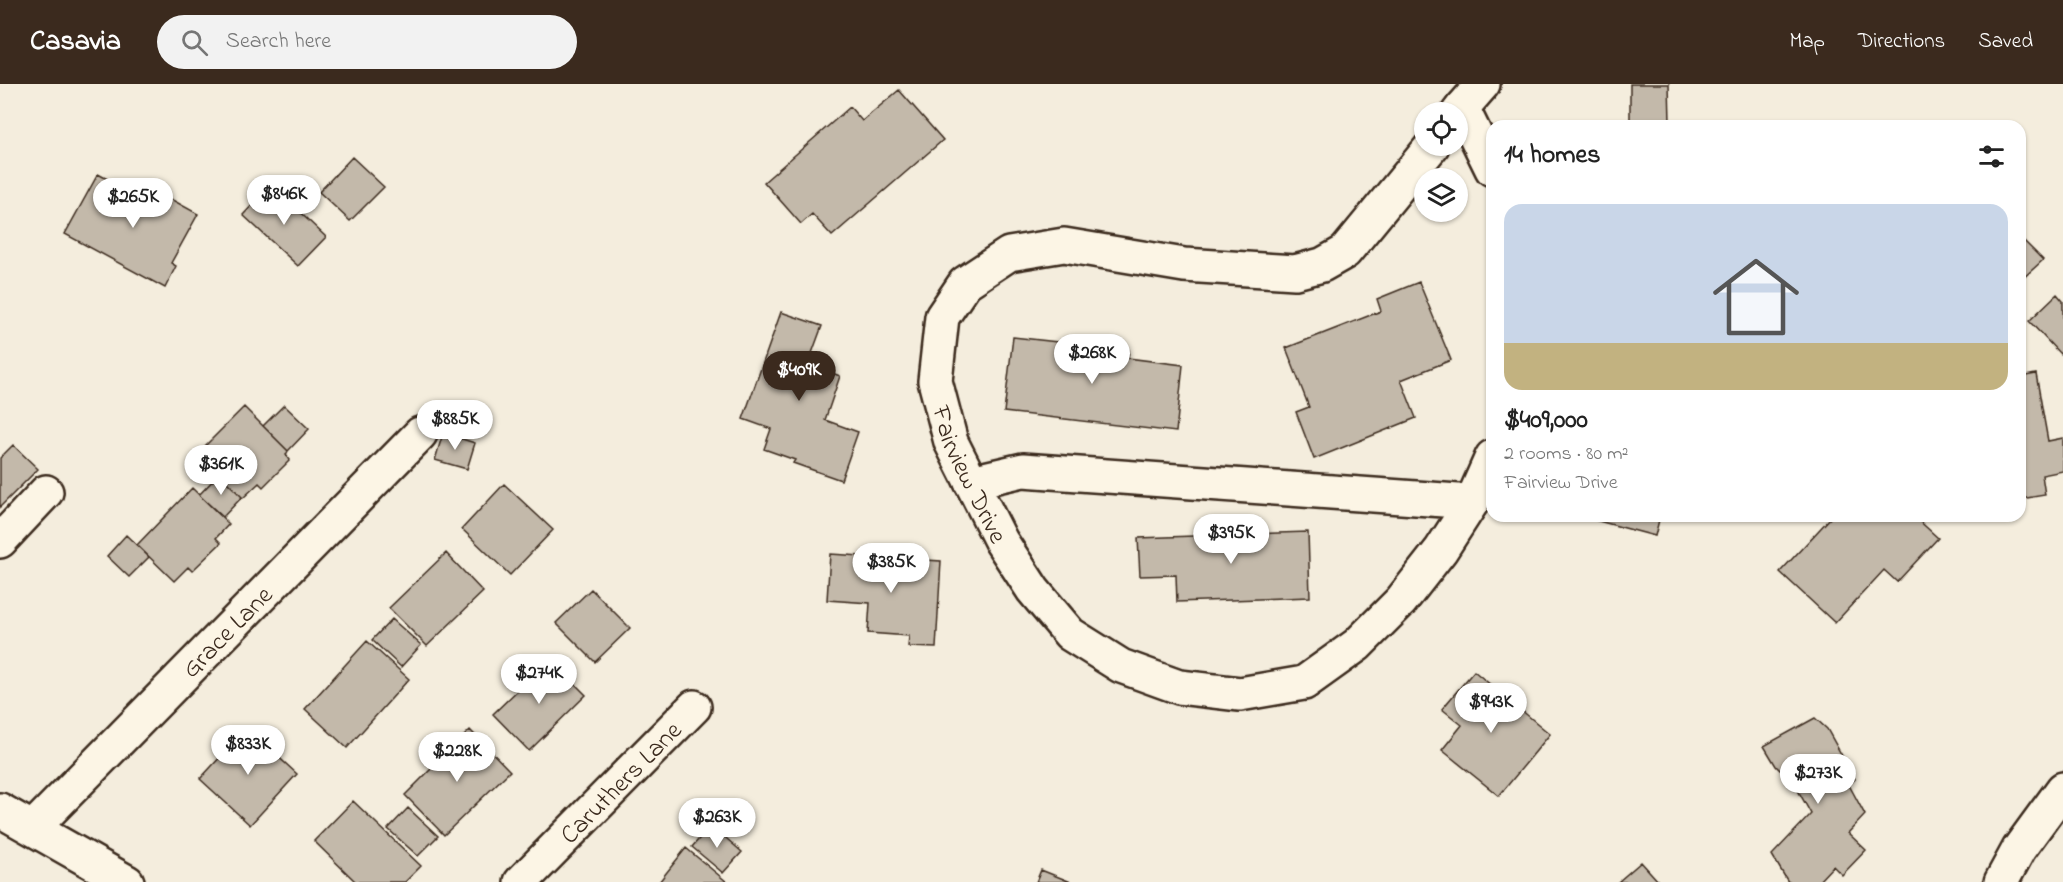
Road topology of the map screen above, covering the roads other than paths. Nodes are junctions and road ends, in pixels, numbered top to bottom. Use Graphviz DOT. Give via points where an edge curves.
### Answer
graph roads {
  1 [pos="1468,102"];
  2 [pos="1424,156"];
  3 [pos="1486,156"];
  4 [pos="420,434"];
  5 [pos="1486,470"];
  6 [pos="971,482"];
  7 [pos="46,492"];
  8 [pos="1472,502"];
  9 [pos="0,541"];
  10 [pos="694,706"];
  11 [pos="2063,789"];
  12 [pos="0,810"];
  13 [pos="33,828"];
  14 [pos="127,882"];
  15 [pos="520,882"];
  16 [pos="2001,882"];
  1 -- 3 [label="street" via="1469,118"];
  2 -- 6 [label="street, Fairview Drive" via="1345,252 1322,265 1295,272 1184,265 1064,245 1009,254 965,282 942,317 935,381 951,442"];
  4 -- 13 [label="street, Grace Lane"];
  5 -- 8 [label="street, Fairview Drive"];
  6 -- 8 [label="street" via="1023,470"];
  6 -- 8 [label="street, Fairview Drive" via="1001,541 1033,590 1070,634 1121,666 1179,687 1240,694 1304,683 1357,645 1401,601 1442,549"];
  7 -- 9 [label="street"];
  10 -- 15 [label="street, Caruthers Lane"];
  11 -- 16 [label="street" via="2019,849"];
  12 -- 13 [label="street"];
  13 -- 14 [label="street"];
}
